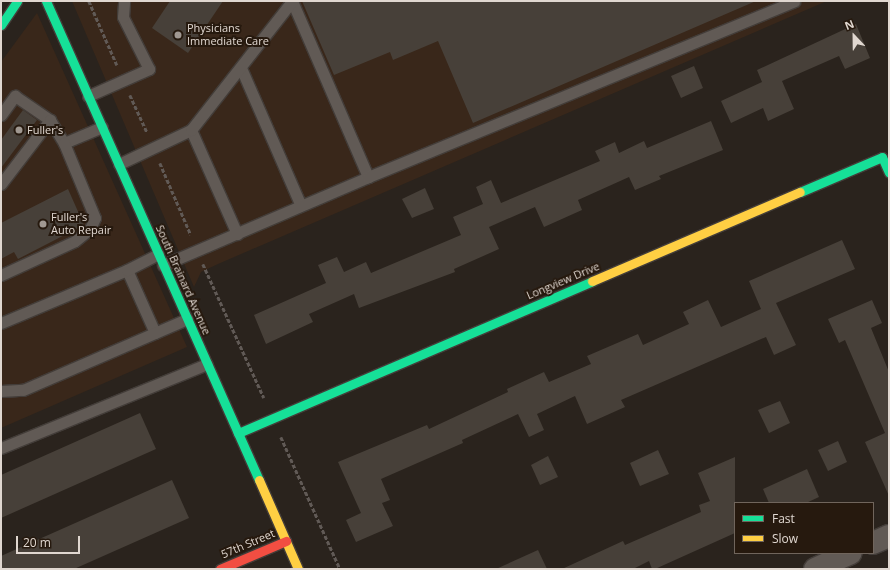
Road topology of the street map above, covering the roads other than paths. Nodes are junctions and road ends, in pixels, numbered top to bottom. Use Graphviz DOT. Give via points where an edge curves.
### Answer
graph roads {
  1 [pos="17,1"];
  2 [pos="46,1"];
  3 [pos="124,1"];
  4 [pos="292,1"];
  5 [pos="794,1"];
  6 [pos="1,25"];
  7 [pos="241,68"];
  8 [pos="88,96"];
  9 [pos="1,115"];
  10 [pos="50,120"];
  11 [pos="102,127"];
  12 [pos="191,130"];
  13 [pos="64,143"];
  14 [pos="119,164"];
  15 [pos="889,173"];
  16 [pos="368,177"];
  17 [pos="1,184"];
  18 [pos="301,206"];
  19 [pos="237,234"];
  20 [pos="158,254"];
  21 [pos="163,265"];
  22 [pos="127,270"];
  23 [pos="1,275"];
  24 [pos="188,319"];
  25 [pos="1,323"];
  26 [pos="155,333"];
  27 [pos="207,364"];
  28 [pos="1,391"];
  29 [pos="238,433"];
  30 [pos="1,448"];
  31 [pos="889,536"];
  32 [pos="286,541"];
  33 [pos="874,543"];
  34 [pos="849,554"];
  35 [pos="220,569"];
  36 [pos="298,569"];
  37 [pos="815,569"];
  1 -- 6 [label="street"];
  2 -- 8 [label="street, South Brainard Avenue"];
  3 -- 8 [label="lane" via="123,18 149,69"];
  4 -- 7 [label="lane"];
  4 -- 16 [label="lane"];
  5 -- 16 [label="lane"];
  7 -- 12 [label="lane"];
  7 -- 18 [label="lane"];
  8 -- 11 [label="street, South Brainard Avenue"];
  9 -- 10 [label="lane" via="15,96"];
  10 -- 13 [label="lane"];
  10 -- 17 [label="lane"];
  11 -- 13 [label="lane"];
  11 -- 14 [label="street, South Brainard Avenue"];
  12 -- 14 [label="lane"];
  12 -- 19 [label="lane"];
  13 -- 23 [label="lane" via="95,218 90,229 75,241"];
  14 -- 20 [label="street, South Brainard Avenue"];
  15 -- 29 [label="street, Longview Drive" via="882,157"];
  16 -- 18 [label="lane"];
  18 -- 19 [label="lane"];
  19 -- 21 [label="lane"];
  20 -- 21 [label="street, South Brainard Avenue"];
  20 -- 22 [label="lane"];
  21 -- 24 [label="street, South Brainard Avenue"];
  22 -- 25 [label="lane"];
  22 -- 26 [label="lane"];
  24 -- 26 [label="lane"];
  24 -- 27 [label="street, South Brainard Avenue"];
  26 -- 28 [label="lane" via="23,390"];
  27 -- 29 [label="street, South Brainard Avenue"];
  27 -- 30 [label="lane"];
  29 -- 32 [label="street, South Brainard Avenue"];
  31 -- 33 [label="street"];
  32 -- 35 [label="street, 57th Street"];
  32 -- 36 [label="street, South Brainard Avenue"];
  34 -- 37 [label="street"];
}
